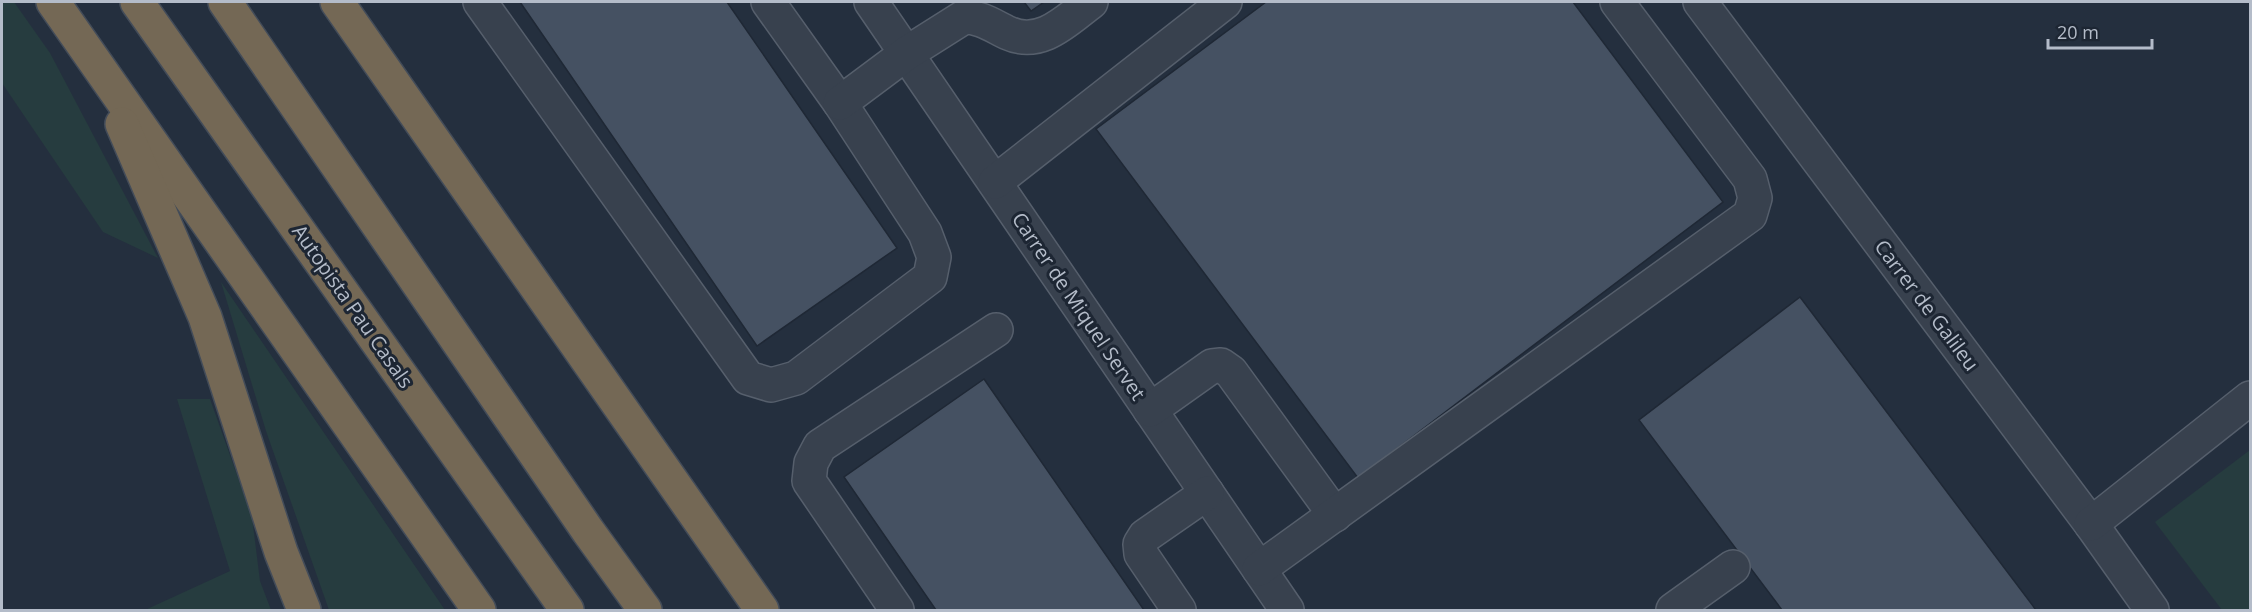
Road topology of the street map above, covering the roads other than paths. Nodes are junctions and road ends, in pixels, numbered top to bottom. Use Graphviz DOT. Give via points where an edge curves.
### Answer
graph roads {
  1 [pos="53,2"];
  2 [pos="137,2"];
  3 [pos="225,2"];
  4 [pos="337,2"];
  5 [pos="480,2"];
  6 [pos="768,2"];
  7 [pos="871,2"];
  8 [pos="1091,2"];
  9 [pos="1225,2"];
  10 [pos="1617,2"];
  11 [pos="1700,2"];
  12 [pos="907,53"];
  13 [pos="93,59"];
  14 [pos="840,103"];
  15 [pos="995,182"];
  16 [pos="996,330"];
  17 [pos="2250,398"];
  18 [pos="1150,410"];
  19 [pos="1207,493"];
  20 [pos="498,510"];
  21 [pos="1335,515"];
  22 [pos="2091,524"];
  23 [pos="1733,567"];
  24 [pos="1259,569"];
  25 [pos="304,610"];
  26 [pos="479,610"];
  27 [pos="556,610"];
  28 [pos="567,610"];
  29 [pos="645,610"];
  30 [pos="762,610"];
  31 [pos="897,610"];
  32 [pos="1179,610"];
  33 [pos="1287,610"];
  34 [pos="1673,610"];
  35 [pos="2152,610"];
  1 -- 13 [label="highway"];
  2 -- 20 [label="highway, Autopista Pau Casals"];
  3 -- 29 [label="highway"];
  4 -- 30 [label="highway"];
  5 -- 14 [label="street" via="748,378 771,385 796,378 930,278 934,257 925,233"];
  6 -- 14 [label="street"];
  7 -- 12 [label="street, Carrer de Miquel Servet"];
  8 -- 12 [label="street" via="1039,37 1010,34 989,22 964,17"];
  9 -- 15 [label="street"];
  10 -- 21 [label="street" via="1750,179 1755,198 1750,215"];
  11 -- 22 [label="street, Carrer de Galileu"];
  12 -- 14 [label="street"];
  12 -- 15 [label="street, Carrer de Miquel Servet"];
  13 -- 25 [label="highway" via="205,317 281,552"];
  13 -- 26 [label="highway"];
  15 -- 18 [label="street, Carrer de Miquel Servet"];
  16 -- 31 [label="street" via="820,446 811,463 809,481"];
  17 -- 22 [label="street"];
  18 -- 19 [label="street, Carrer de Miquel Servet"];
  18 -- 21 [label="street" via="1212,366 1221,365 1231,372"];
  19 -- 24 [label="street, Carrer de Miquel Servet"];
  19 -- 32 [label="street" via="1145,536 1140,544 1141,554"];
  20 -- 27 [label="highway"];
  20 -- 28 [label="highway, Autopista Pau Casals"];
  21 -- 24 [label="street"];
  22 -- 35 [label="street, Carrer de Galileu"];
  23 -- 34 [label="street"];
  24 -- 33 [label="street, Carrer de Miquel Servet"];
}
